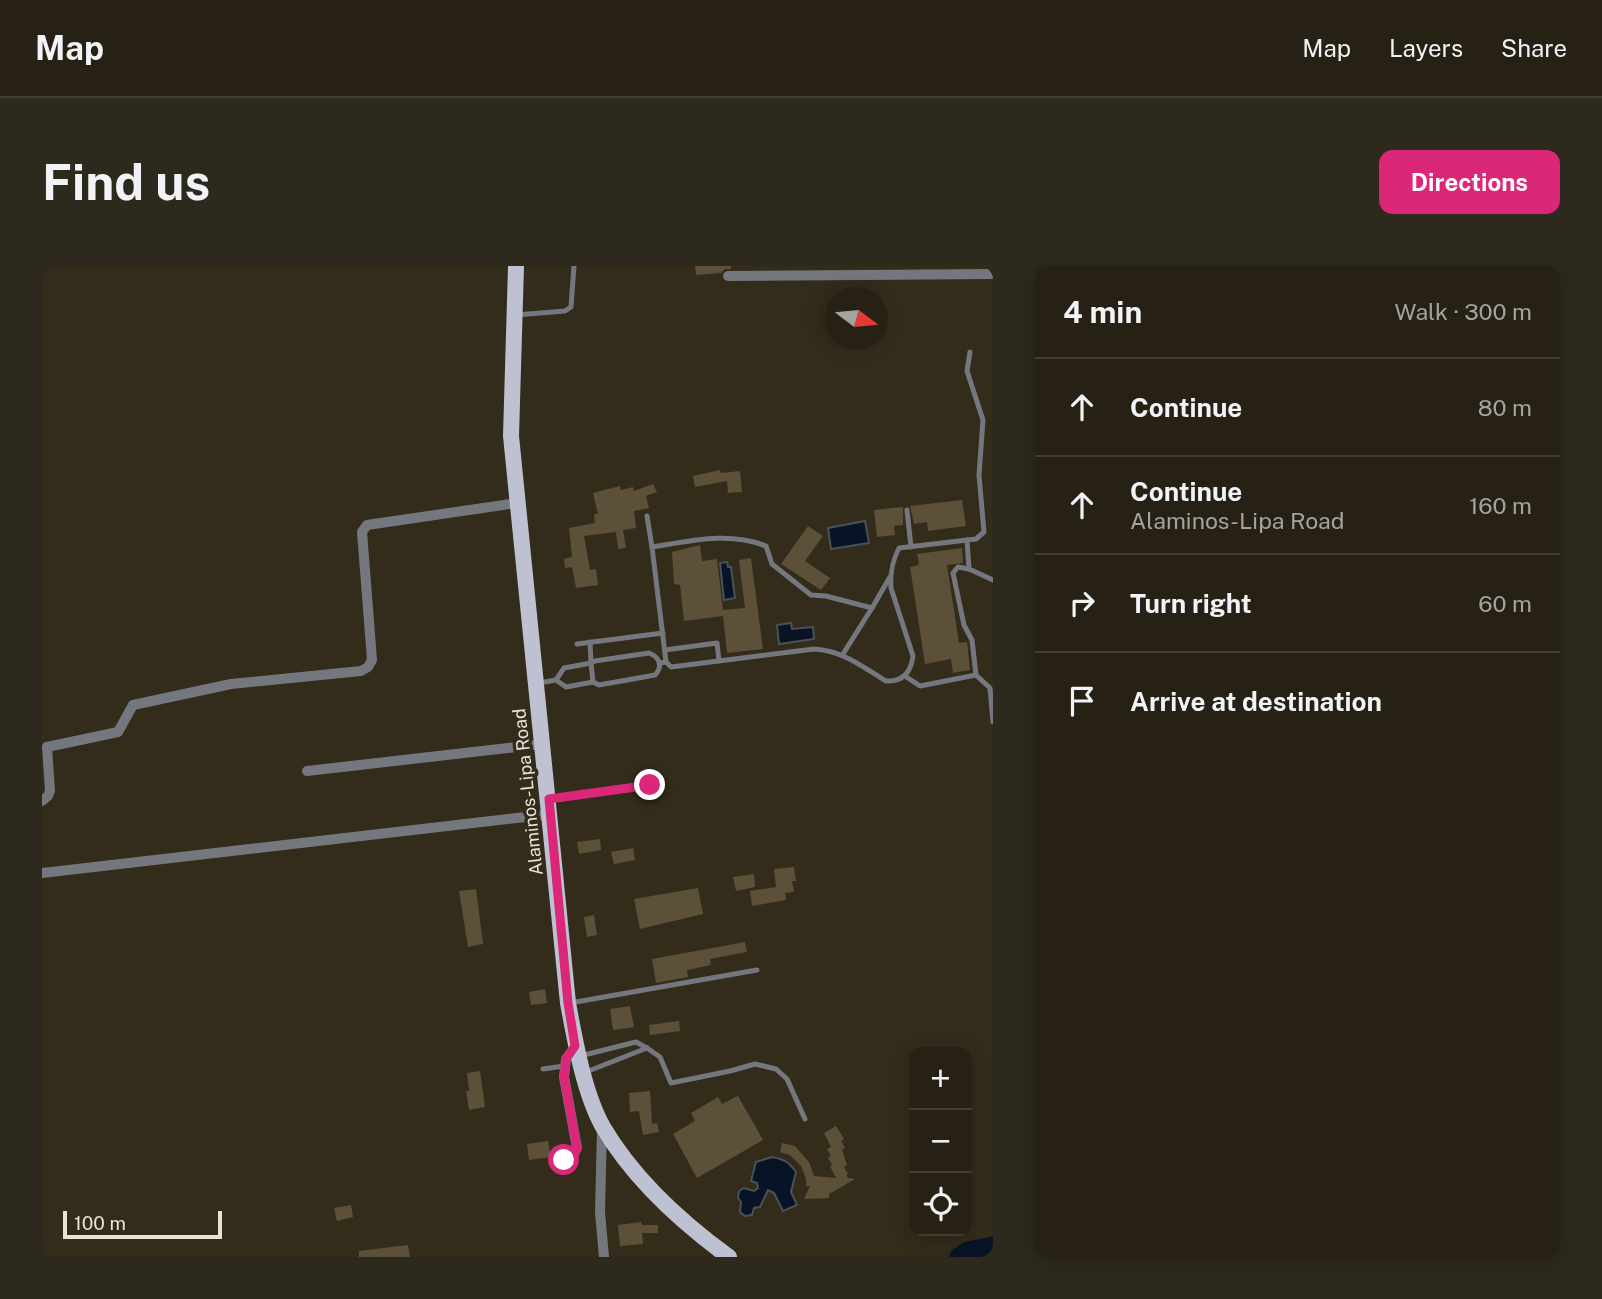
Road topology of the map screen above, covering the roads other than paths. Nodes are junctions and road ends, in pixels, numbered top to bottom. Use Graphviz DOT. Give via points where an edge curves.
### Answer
graph roads {
  1 [pos="516,266"];
  2 [pos="574,266"];
  3 [pos="993,274"];
  4 [pos="728,276"];
  5 [pos="514,316"];
  6 [pos="970,352"];
  7 [pos="517,503"];
  8 [pos="907,510"];
  9 [pos="647,516"];
  10 [pos="967,540"];
  11 [pos="652,547"];
  12 [pos="911,547"];
  13 [pos="969,569"];
  14 [pos="891,577"];
  15 [pos="993,580"];
  16 [pos="872,608"];
  17 [pos="663,632"];
  18 [pos="590,642"];
  19 [pos="577,644"];
  20 [pos="664,650"];
  21 [pos="843,654"];
  22 [pos="663,662"];
  23 [pos="719,662"];
  24 [pos="592,663"];
  25 [pos="976,675"];
  26 [pos="905,676"];
  27 [pos="556,680"];
  28 [pos="593,682"];
  29 [pos="536,683"];
  30 [pos="991,689"];
  31 [pos="993,722"];
  32 [pos="543,744"];
  33 [pos="45,747"];
  34 [pos="307,771"];
  35 [pos="650,785"];
  36 [pos="42,802"];
  37 [pos="550,806"];
  38 [pos="42,873"];
  39 [pos="757,970"];
  40 [pos="568,1003"];
  41 [pos="647,1048"];
  42 [pos="572,1056"];
  43 [pos="543,1069"];
  44 [pos="583,1073"];
  45 [pos="805,1119"];
  46 [pos="602,1125"];
  47 [pos="555,1162"];
  48 [pos="604,1257"];
  49 [pos="729,1257"];
  1 -- 5 [label="main road, Alaminos-Lipa Road"];
  2 -- 5 [label="lane" via="571,307"];
  3 -- 4 [label="street"];
  5 -- 7 [label="main road, Alaminos-Lipa Road" via="511,436"];
  6 -- 10 [label="lane" via="967,371 983,421 979,475 984,532"];
  7 -- 29 [label="main road, Alaminos-Lipa Road"];
  7 -- 33 [label="street" via="364,527 372,660 362,671 231,684 133,705 118,732"];
  8 -- 12 [label="lane"];
  9 -- 11 [label="lane"];
  10 -- 12 [label="lane"];
  10 -- 13 [label="lane"];
  11 -- 16 [label="lane" via="722,537 760,544 766,547 772,564 811,595"];
  11 -- 17 [label="lane"];
  12 -- 14 [label="lane" via="899,548"];
  13 -- 15 [label="lane"];
  13 -- 25 [label="lane" via="958,568 953,573 964,625 972,640"];
  14 -- 16 [label="lane"];
  14 -- 26 [label="lane" via="913,656"];
  16 -- 21 [label="lane"];
  17 -- 18 [label="lane"];
  17 -- 20 [label="lane"];
  18 -- 19 [label="lane"];
  18 -- 24 [label="lane"];
  20 -- 22 [label="lane"];
  20 -- 23 [label="lane" via="717,643"];
  21 -- 23 [label="lane" via="814,649"];
  21 -- 26 [label="lane" via="886,681"];
  22 -- 23 [label="lane" via="671,667"];
  22 -- 24 [label="lane" via="649,653"];
  22 -- 28 [label="lane" via="655,676"];
  24 -- 27 [label="lane" via="564,668"];
  24 -- 28 [label="lane"];
  25 -- 26 [label="lane" via="920,686"];
  25 -- 30 [label="lane"];
  27 -- 28 [label="lane" via="566,687"];
  27 -- 29 [label="lane"];
  29 -- 32 [label="main road, Alaminos-Lipa Road"];
  30 -- 31 [label="lane"];
  32 -- 34 [label="street"];
  32 -- 37 [label="main road, Alaminos-Lipa Road"];
  33 -- 36 [label="street" via="50,794"];
  35 -- 37 [label="lane"];
  37 -- 38 [label="street"];
  37 -- 40 [label="main road, Alaminos-Lipa Road"];
  39 -- 40 [label="lane"];
  40 -- 42 [label="main road, Alaminos-Lipa Road"];
  41 -- 42 [label="lane" via="636,1042"];
  41 -- 44 [label="lane"];
  41 -- 45 [label="lane" via="660,1058 671,1083 755,1064 776,1069 787,1079"];
  42 -- 43 [label="lane"];
  42 -- 44 [label="main road, Alaminos-Lipa Road"];
  42 -- 47 [label="street" via="564,1077 577,1148 572,1158"];
  44 -- 46 [label="main road, Alaminos-Lipa Road"];
  46 -- 48 [label="street"];
  46 -- 49 [label="main road, Alaminos-Lipa Road" via="656,1193"];
}
